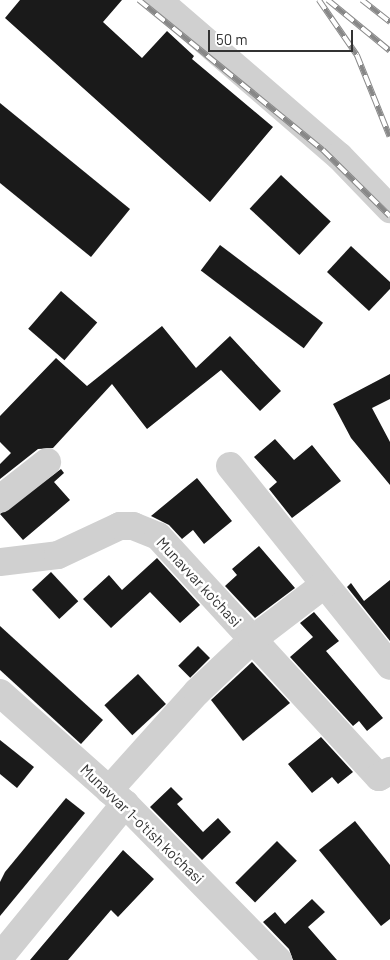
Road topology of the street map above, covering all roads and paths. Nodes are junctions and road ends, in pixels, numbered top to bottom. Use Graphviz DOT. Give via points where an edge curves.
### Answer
graph roads {
  1 [pos="158,0"];
  2 [pos="390,209"];
  3 [pos="47,462"];
  4 [pos="230,466"];
  5 [pos="0,499"];
  6 [pos="0,562"];
  7 [pos="324,585"];
  8 [pos="252,640"];
  9 [pos="390,666"];
  10 [pos="0,693"];
  11 [pos="390,771"];
  12 [pos="117,797"];
  13 [pos="0,957"];
  14 [pos="278,960"];
  1 -- 2 [label="street" via="338,156"];
  3 -- 5 [label="street"];
  4 -- 7 [label="street"];
  6 -- 8 [label="street, Munavvar ko'chasi" via="47,558 109,530 133,526 158,536"];
  7 -- 8 [label="street, Munavvar ko'chasi"];
  7 -- 9 [label="street"];
  8 -- 11 [label="street, Munavvar ko'chasi" via="379,776"];
  8 -- 12 [label="street, Munavvar ko'chasi" via="197,692"];
  10 -- 12 [label="street, Munavvar 1-o'tish ko'chasi"];
  12 -- 13 [label="street, Munavvar ko'chasi"];
  12 -- 14 [label="street, Munavvar 1-o'tish ko'chasi"];
}
